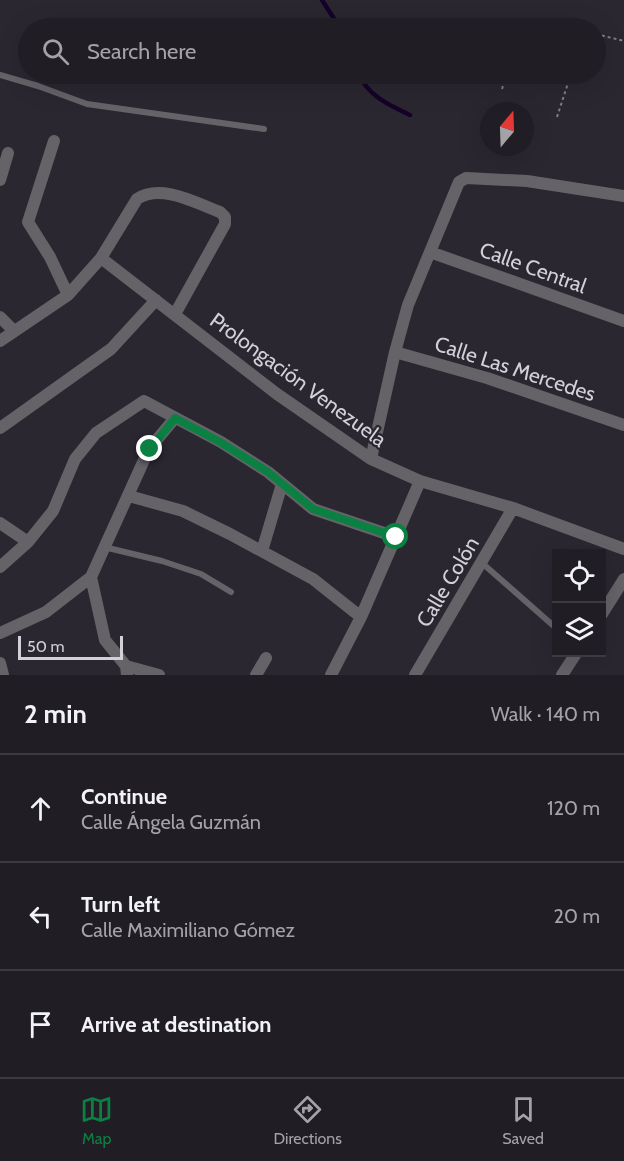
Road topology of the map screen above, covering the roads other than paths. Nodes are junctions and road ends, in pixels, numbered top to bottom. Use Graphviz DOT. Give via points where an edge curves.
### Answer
graph roads {
  1 [pos="0,75"];
  2 [pos="18,80"];
  3 [pos="31,84"];
  4 [pos="264,129"];
  5 [pos="54,141"];
  6 [pos="8,153"];
  7 [pos="0,180"];
  8 [pos="624,196"];
  9 [pos="429,252"];
  10 [pos="101,258"];
  11 [pos="68,295"];
  12 [pos="156,300"];
  13 [pos="175,314"];
  14 [pos="0,317"];
  15 [pos="624,321"];
  16 [pos="14,331"];
  17 [pos="0,341"];
  18 [pos="394,352"];
  19 [pos="175,418"];
  20 [pos="624,425"];
  21 [pos="0,428"];
  22 [pos="371,459"];
  23 [pos="420,481"];
  24 [pos="282,484"];
  25 [pos="129,496"];
  26 [pos="513,508"];
  27 [pos="0,523"];
  28 [pos="396,537"];
  29 [pos="28,542"];
  30 [pos="104,547"];
  31 [pos="624,549"];
  32 [pos="262,551"];
  33 [pos="482,563"];
  34 [pos="0,567"];
  35 [pos="91,577"];
  36 [pos="624,579"];
  37 [pos="231,592"];
  38 [pos="606,608"];
  39 [pos="361,617"];
  40 [pos="552,624"];
  41 [pos="0,633"];
  42 [pos="574,657"];
  43 [pos="266,658"];
  44 [pos="0,663"];
  45 [pos="126,670"];
  46 [pos="3,675"];
  47 [pos="159,675"];
  48 [pos="256,675"];
  49 [pos="331,675"];
  50 [pos="414,675"];
  51 [pos="562,675"];
  1 -- 2 [label="lane"];
  3 -- 4 [label="lane" via="87,104"];
  5 -- 11 [label="street" via="28,222"];
  6 -- 7 [label="street"];
  8 -- 9 [label="street" via="527,180 466,178 459,183"];
  9 -- 15 [label="street, Calle Central"];
  9 -- 18 [label="street"];
  10 -- 11 [label="street"];
  10 -- 12 [label="street, Prolongación Venezuela"];
  10 -- 13 [label="street" via="145,194 176,196 220,212 225,224"];
  11 -- 16 [label="street"];
  12 -- 13 [label="street, Prolongación Venezuela"];
  12 -- 21 [label="street" via="111,349"];
  13 -- 22 [label="street, Prolongación Venezuela" via="277,394"];
  14 -- 16 [label="street"];
  16 -- 17 [label="street"];
  18 -- 20 [label="street, Calle Las Mercedes"];
  18 -- 22 [label="street"];
  19 -- 24 [label="street" via="220,442"];
  19 -- 25 [label="street" via="150,449"];
  19 -- 29 [label="street" via="144,401 96,433 75,459 53,511"];
  22 -- 23 [label="street, Prolongación Venezuela"];
  23 -- 26 [label="street, Prolongación Venezuela"];
  23 -- 28 [label="street"];
  24 -- 28 [label="street" via="313,509"];
  24 -- 32 [label="street"];
  25 -- 30 [label="street"];
  25 -- 32 [label="street" via="183,511"];
  26 -- 31 [label="street, Prolongación Venezuela"];
  26 -- 33 [label="street, Calle Colón"];
  27 -- 29 [label="street"];
  28 -- 39 [label="street"];
  29 -- 34 [label="street"];
  30 -- 35 [label="street"];
  30 -- 37 [label="lane" via="201,574"];
  32 -- 39 [label="street" via="313,579"];
  33 -- 40 [label="lane"];
  33 -- 50 [label="street, Calle Colón"];
  35 -- 41 [label="street" via="46,612"];
  35 -- 45 [label="street" via="105,640"];
  36 -- 38 [label="street"];
  39 -- 49 [label="street"];
  42 -- 51 [label="street"];
  43 -- 48 [label="street"];
  44 -- 46 [label="street"];
  45 -- 47 [label="street"];
}
